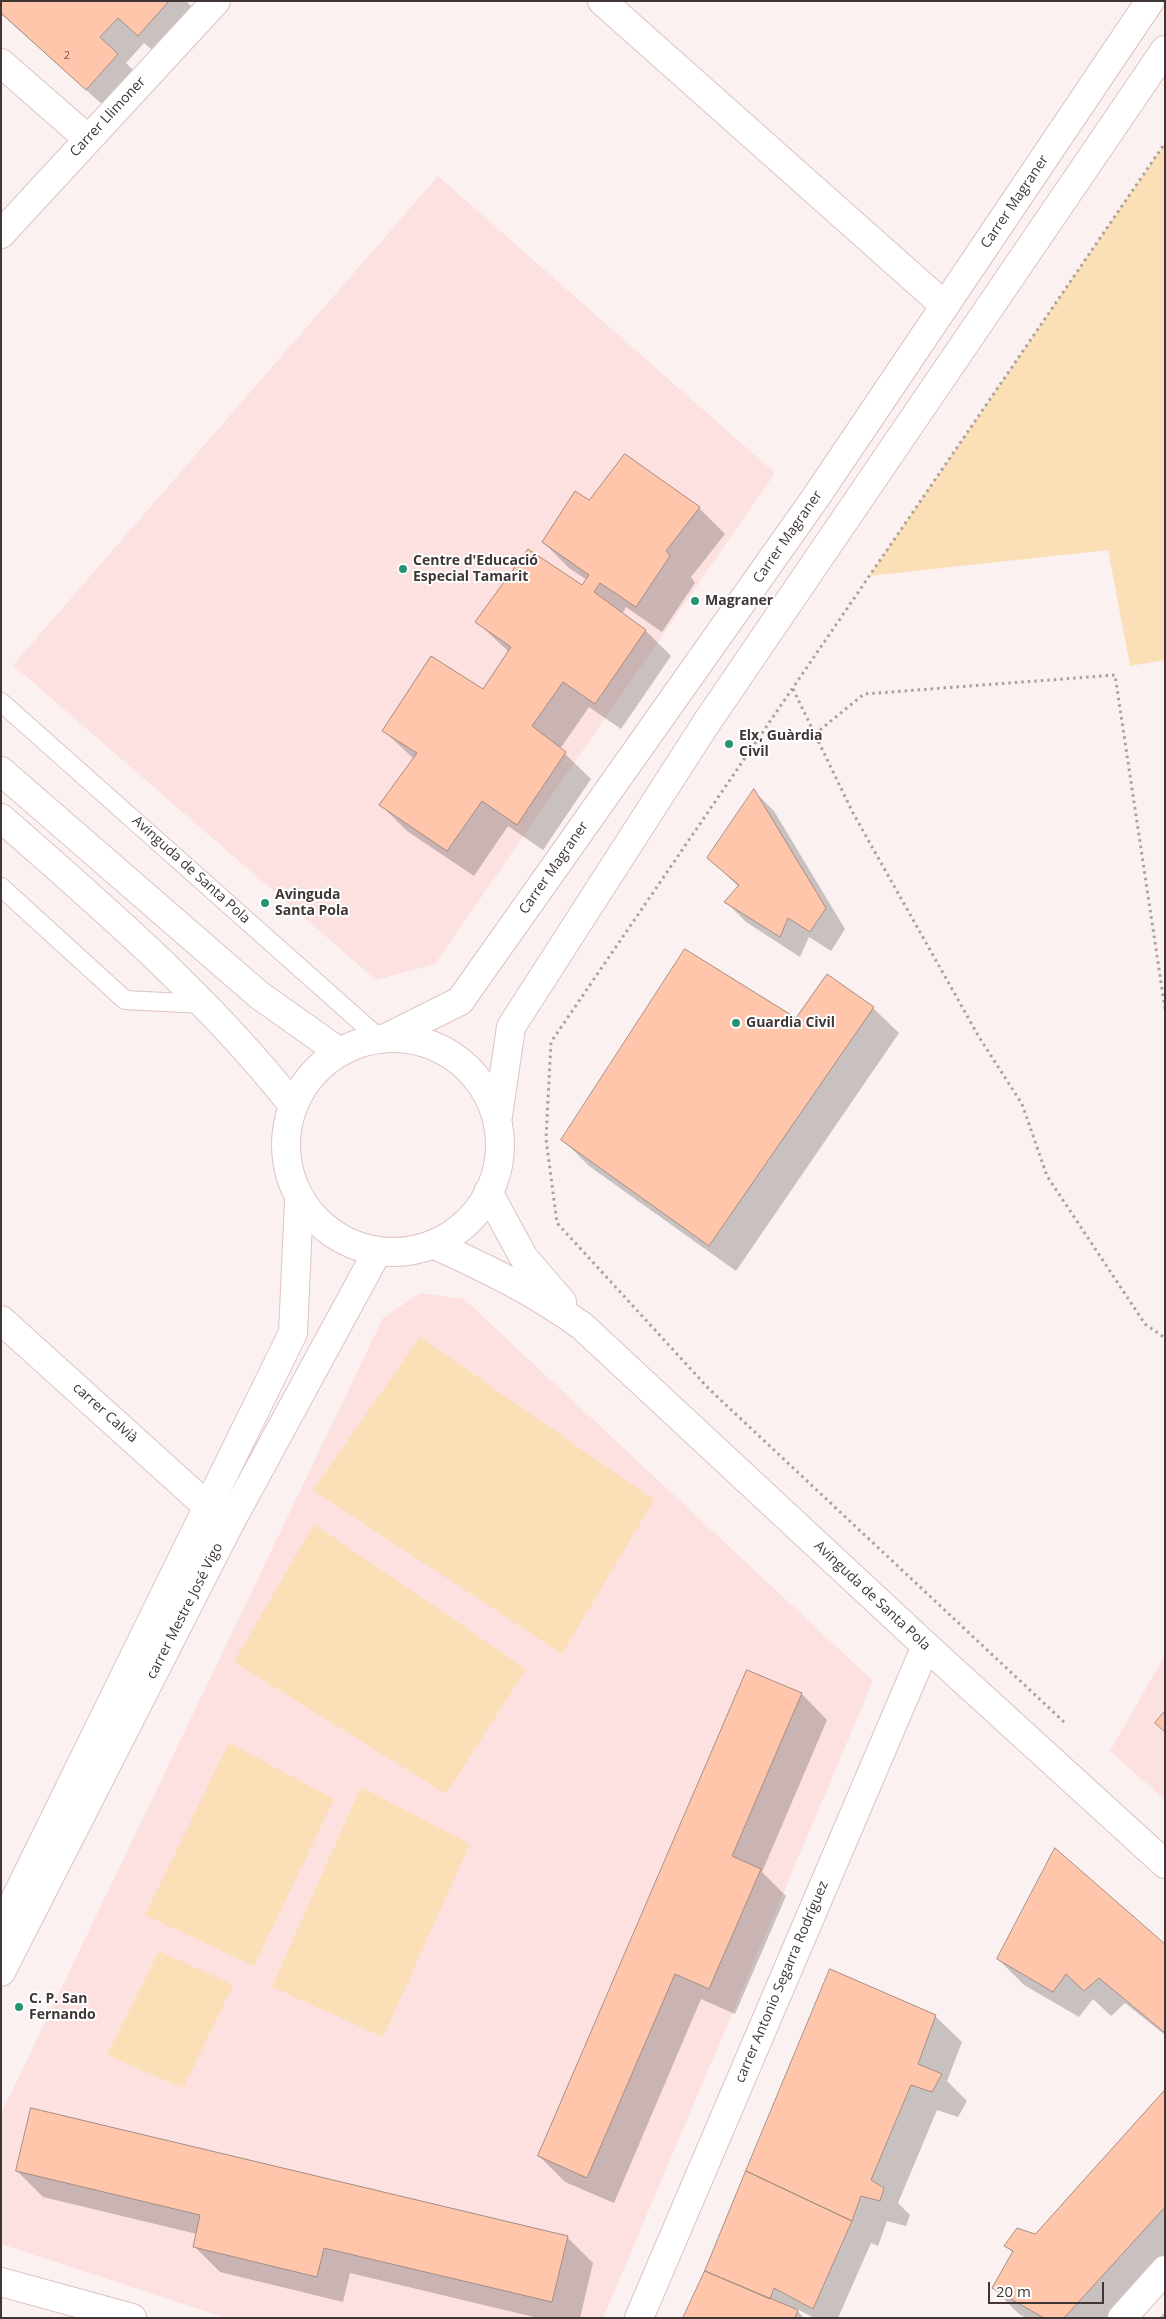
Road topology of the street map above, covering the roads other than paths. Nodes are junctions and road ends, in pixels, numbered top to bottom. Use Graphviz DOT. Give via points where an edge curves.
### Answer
graph roads {
  1 [pos="216,1"];
  2 [pos="602,1"];
  3 [pos="1150,1"];
  4 [pos="1165,50"];
  5 [pos="1,63"];
  6 [pos="88,139"];
  7 [pos="1,234"];
  8 [pos="945,306"];
  9 [pos="1,702"];
  10 [pos="1,771"];
  11 [pos="1,818"];
  12 [pos="1,888"];
  13 [pos="203,1004"];
  14 [pos="385,1038"];
  15 [pos="338,1051"];
  16 [pos="292,1104"];
  17 [pos="498,1116"];
  18 [pos="488,1192"];
  19 [pos="300,1201"];
  20 [pos="435,1245"];
  21 [pos="376,1254"];
  22 [pos="1,1320"];
  23 [pos="582,1326"];
  24 [pos="208,1507"];
  25 [pos="926,1646"];
  26 [pos="1165,1864"];
  27 [pos="1,1928"];
  28 [pos="1,1972"];
  29 [pos="1165,2270"];
  30 [pos="1,2282"];
  31 [pos="132,2318"];
  32 [pos="639,2318"];
  33 [pos="1122,2318"];
  1 -- 6 [label="main road, Carrer Llimoner"];
  2 -- 8 [label="main road"];
  3 -- 8 [label="main road, Carrer Magraner"];
  4 -- 17 [label="main road" via="705,725 511,1027"];
  5 -- 6 [label="main road"];
  6 -- 7 [label="main road, Carrer Llimoner"];
  8 -- 14 [label="main road, Carrer Magraner" via="816,498 460,1001"];
  9 -- 14 [label="lane, Avinguda de Santa Pola"];
  10 -- 15 [label="main road" via="259,994"];
  11 -- 13 [label="main road" via="143,943"];
  12 -- 13 [label="lane" via="124,1000"];
  13 -- 16 [label="main road" via="253,1054"];
  14 -- 15 [label="main road, Carrer Magraner"];
  14 -- 17 [label="main road" via="440,1048 476,1076"];
  15 -- 16 [label="main road" via="304,1082"];
  16 -- 19 [label="main road" via="284,1137 286,1168"];
  17 -- 18 [label="main road" via="502,1147 498,1175"];
  18 -- 20 [label="main road" via="474,1218"];
  18 -- 23 [label="main road, Avinguda de Santa Pola" via="524,1258"];
  19 -- 21 [label="main road" via="340,1240"];
  19 -- 24 [label="main road, carrer Mestre José Vigo" via="293,1333"];
  20 -- 21 [label="main road" via="400,1253"];
  20 -- 23 [label="main road, Avinguda de Santa Pola" via="499,1274 550,1303"];
  21 -- 28 [label="main road, carrer Mestre José Vigo" via="231,1521"];
  22 -- 24 [label="main road, carrer Calvià"];
  23 -- 25 [label="main road, Avinguda de Santa Pola"];
  24 -- 27 [label="main road, carrer Mestre José Vigo"];
  25 -- 26 [label="main road, Avinguda de Santa Pola"];
  25 -- 32 [label="main road, carrer Antonio Segarra Rodríguez"];
  29 -- 33 [label="main road"];
  30 -- 31 [label="main road"];
}
